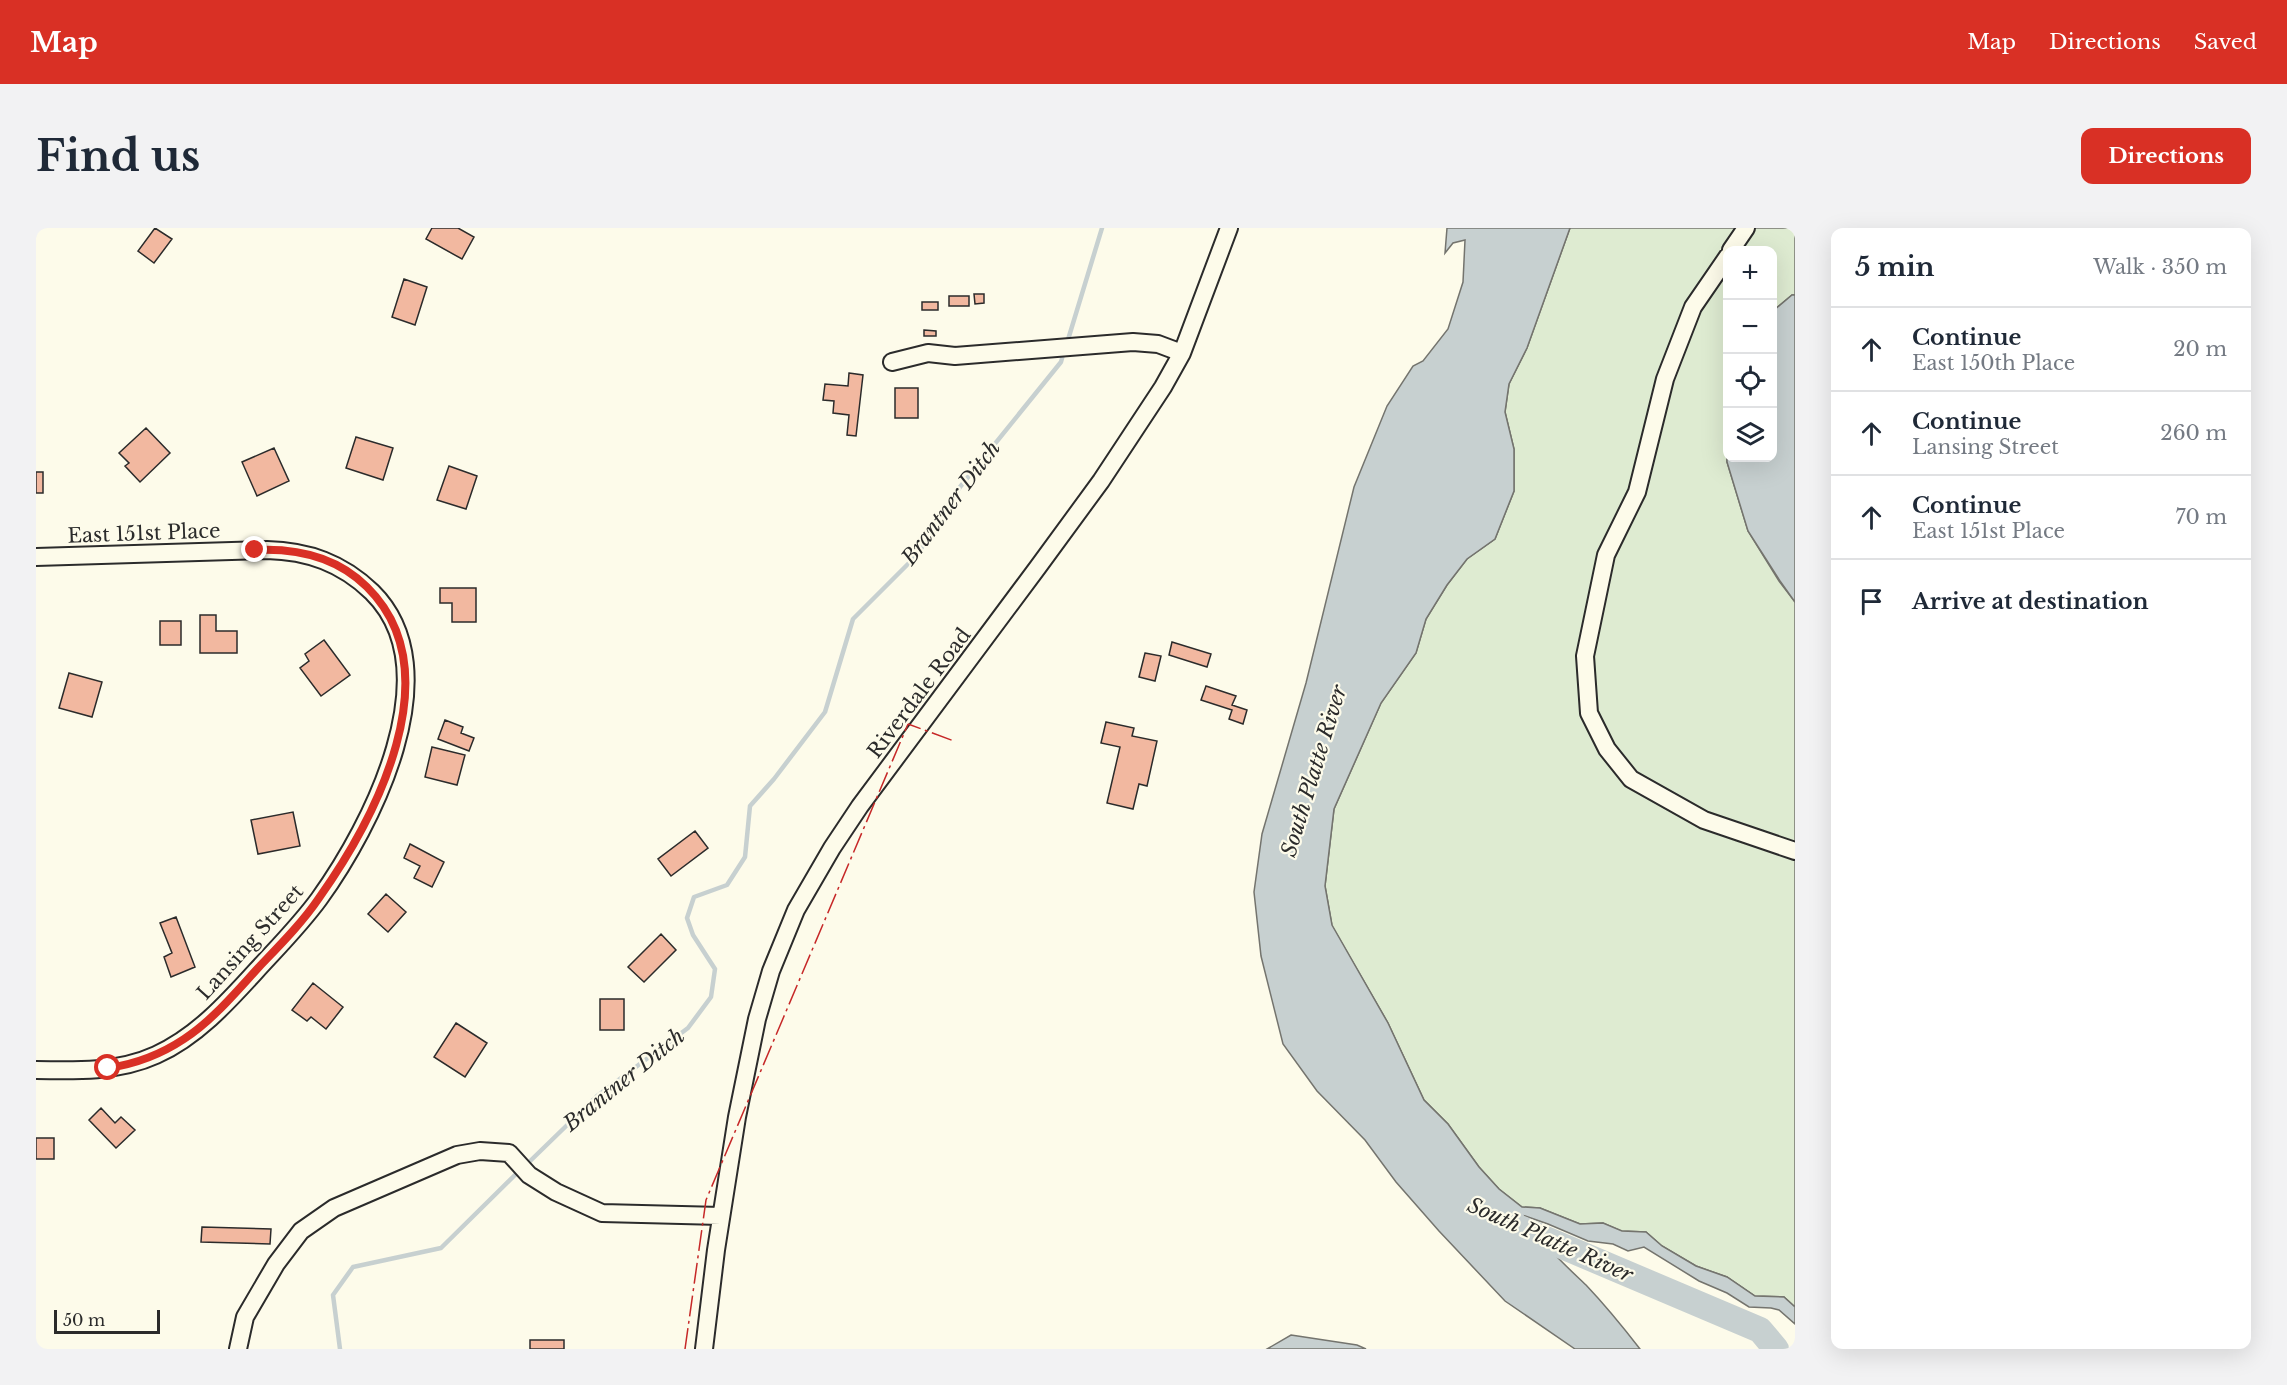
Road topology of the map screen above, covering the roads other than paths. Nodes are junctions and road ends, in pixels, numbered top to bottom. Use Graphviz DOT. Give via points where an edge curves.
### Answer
graph roads {
  1 [pos="1229,228"];
  2 [pos="1746,228"];
  3 [pos="1734,246"];
  4 [pos="1723,263"];
  5 [pos="1182,353"];
  6 [pos="892,362"];
  7 [pos="36,557"];
  8 [pos="380,602"];
  9 [pos="1795,851"];
  10 [pos="36,1070"];
  11 [pos="722,1216"];
  12 [pos="238,1349"];
  13 [pos="704,1349"];
  1 -- 5 [label="street, Riverdale Road"];
  2 -- 3 [label="street"];
  4 -- 9 [label="street" via="1693,307 1665,379 1637,492 1606,555 1585,656 1589,713 1607,749 1631,779 1704,820"];
  5 -- 6 [label="street" via="1158,344 1133,342 955,356 928,353"];
  5 -- 11 [label="street, Riverdale Road" via="1094,490 860,806 796,910 760,1008 737,1117"];
  7 -- 8 [label="street, East 151st Place" via="288,550 337,565"];
  8 -- 10 [label="street, Lansing Street" via="398,634 405,668 403,711 394,753 374,805 318,900 216,1013 157,1055 108,1068"];
  11 -- 12 [label="street" via="602,1213 528,1175 509,1153 480,1151 457,1155 334,1208 301,1231 245,1317"];
  11 -- 13 [label="street, Riverdale Road"];
}
